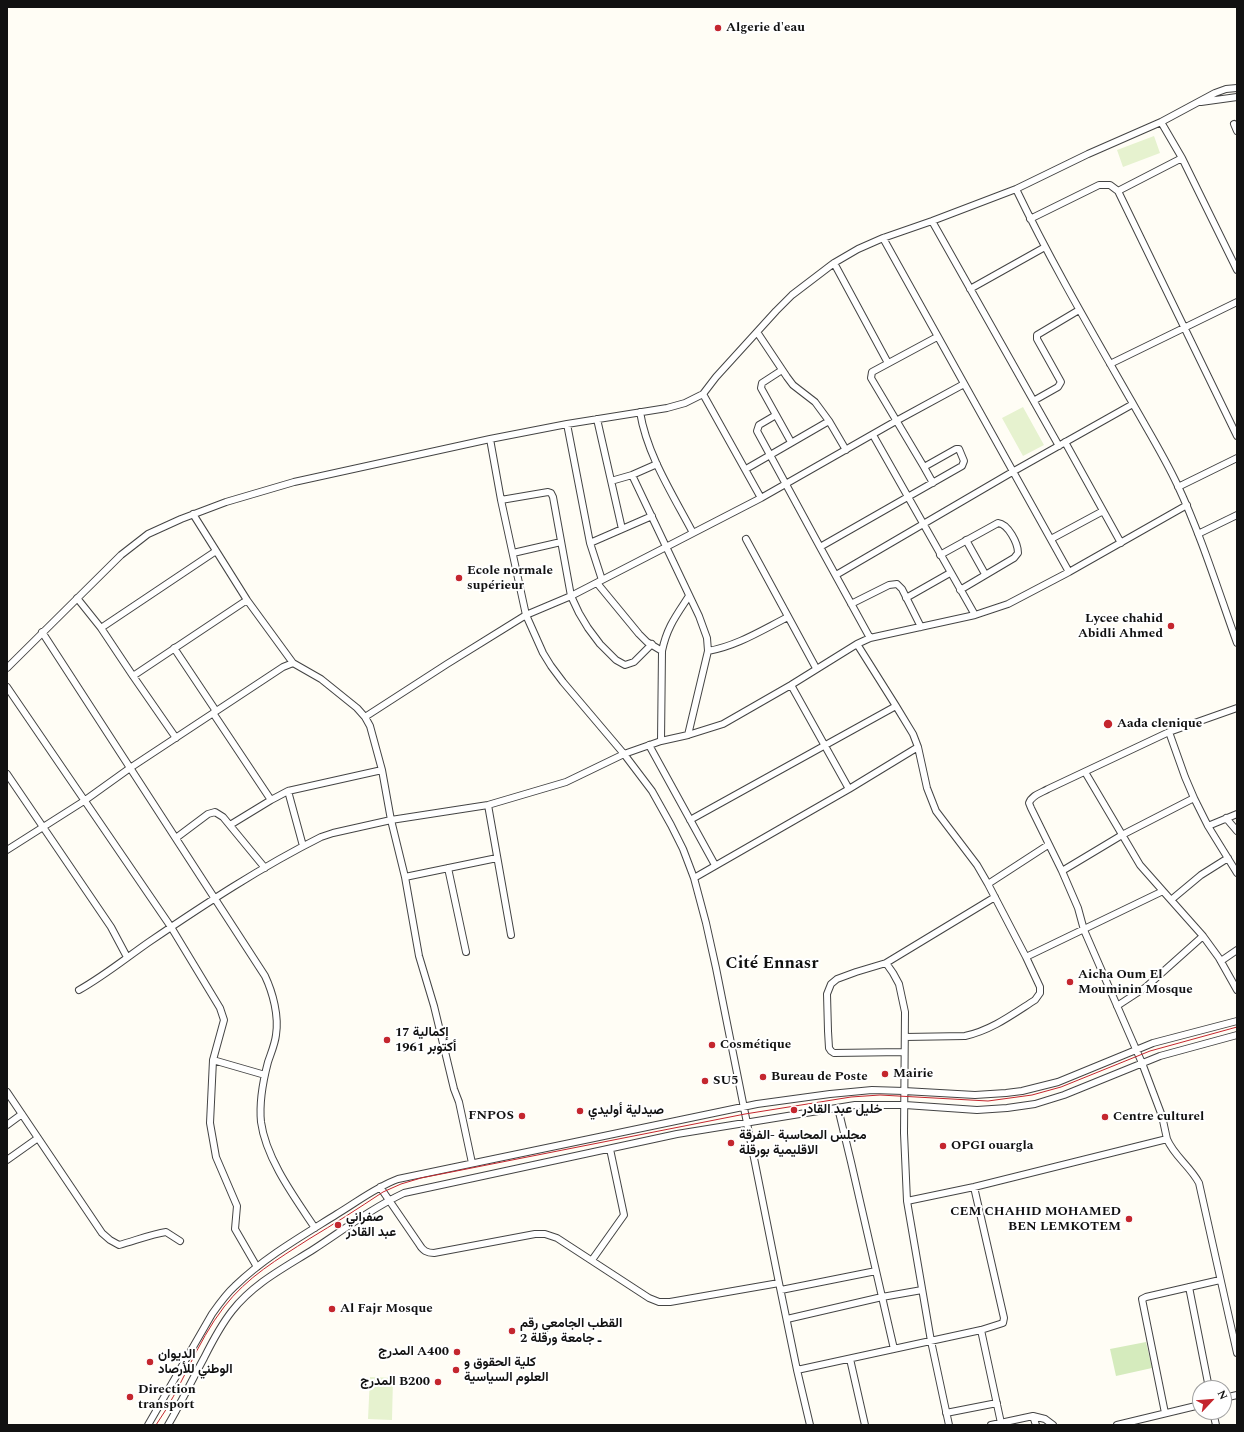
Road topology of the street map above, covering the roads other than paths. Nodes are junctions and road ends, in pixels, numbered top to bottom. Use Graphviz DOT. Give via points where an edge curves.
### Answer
graph roads {
  1 [pos="1237,88"];
  2 [pos="1237,97"];
  3 [pos="1199,102"];
  4 [pos="1161,122"];
  5 [pos="1234,124"];
  6 [pos="1237,131"];
  7 [pos="1182,158"];
  8 [pos="1016,189"];
  9 [pos="1118,191"];
  10 [pos="1030,219"];
  11 [pos="932,221"];
  12 [pos="883,238"];
  13 [pos="1045,247"];
  14 [pos="834,263"];
  15 [pos="1237,270"];
  16 [pos="970,289"];
  17 [pos="1237,302"];
  18 [pos="1079,310"];
  19 [pos="1183,328"];
  20 [pos="757,332"];
  21 [pos="937,336"];
  22 [pos="888,363"];
  23 [pos="1110,364"];
  24 [pos="782,370"];
  25 [pos="964,384"];
  26 [pos="703,394"];
  27 [pos="1034,400"];
  28 [pos="1133,404"];
  29 [pos="640,412"];
  30 [pos="776,415"];
  31 [pos="597,419"];
  32 [pos="1237,420"];
  33 [pos="829,421"];
  34 [pos="896,421"];
  35 [pos="567,424"];
  36 [pos="1231,424"];
  37 [pos="873,435"];
  38 [pos="1237,436"];
  39 [pos="490,439"];
  40 [pos="792,442"];
  41 [pos="1062,444"];
  42 [pos="846,450"];
  43 [pos="769,455"];
  44 [pos="1237,458"];
  45 [pos="657,464"];
  46 [pos="924,467"];
  47 [pos="746,469"];
  48 [pos="1014,471"];
  49 [pos="632,475"];
  50 [pos="611,481"];
  51 [pos="933,483"];
  52 [pos="785,485"];
  53 [pos="1178,487"];
  54 [pos="908,496"];
  55 [pos="761,498"];
  56 [pos="502,500"];
  57 [pos="1187,505"];
  58 [pos="1103,511"];
  59 [pos="193,514"];
  60 [pos="1237,515"];
  61 [pos="652,516"];
  62 [pos="923,524"];
  63 [pos="622,529"];
  64 [pos="692,533"];
  65 [pos="1198,534"];
  66 [pos="746,539"];
  67 [pos="1051,539"];
  68 [pos="966,540"];
  69 [pos="561,542"];
  70 [pos="590,543"];
  71 [pos="1121,543"];
  72 [pos="667,547"];
  73 [pos="820,547"];
  74 [pos="216,551"];
  75 [pos="513,553"];
  76 [pos="940,554"];
  77 [pos="1069,572"];
  78 [pos="950,573"];
  79 [pos="985,574"];
  80 [pos="836,575"];
  81 [pos="599,582"];
  82 [pos="960,590"];
  83 [pos="571,596"];
  84 [pos="689,596"];
  85 [pos="78,598"];
  86 [pos="906,598"];
  87 [pos="247,600"];
  88 [pos="851,604"];
  89 [pos="526,615"];
  90 [pos="975,615"];
  91 [pos="788,617"];
  92 [pos="921,627"];
  93 [pos="100,628"];
  94 [pos="42,632"];
  95 [pos="870,638"];
  96 [pos="1237,643"];
  97 [pos="652,644"];
  98 [pos="857,644"];
  99 [pos="174,648"];
  100 [pos="662,651"];
  101 [pos="708,651"];
  102 [pos="293,663"];
  103 [pos="7,668"];
  104 [pos="816,668"];
  105 [pos="133,676"];
  106 [pos="791,685"];
  107 [pos="7,687"];
  108 [pos="896,706"];
  109 [pos="1237,708"];
  110 [pos="215,712"];
  111 [pos="364,717"];
  112 [pos="1169,732"];
  113 [pos="688,735"];
  114 [pos="176,738"];
  115 [pos="661,741"];
  116 [pos="649,745"];
  117 [pos="824,745"];
  118 [pos="918,748"];
  119 [pos="624,754"];
  120 [pos="130,768"];
  121 [pos="382,770"];
  122 [pos="1085,772"];
  123 [pos="7,774"];
  124 [pos="849,789"];
  125 [pos="288,791"];
  126 [pos="1194,798"];
  127 [pos="271,800"];
  128 [pos="84,801"];
  129 [pos="488,805"];
  130 [pos="1237,814"];
  131 [pos="1226,818"];
  132 [pos="391,820"];
  133 [pos="690,820"];
  134 [pos="230,825"];
  135 [pos="1208,826"];
  136 [pos="43,827"];
  137 [pos="1237,831"];
  138 [pos="1122,835"];
  139 [pos="176,838"];
  140 [pos="1048,845"];
  141 [pos="303,846"];
  142 [pos="7,850"];
  143 [pos="497,858"];
  144 [pos="1228,858"];
  145 [pos="715,865"];
  146 [pos="265,868"];
  147 [pos="448,868"];
  148 [pos="1062,871"];
  149 [pos="1237,873"];
  150 [pos="405,877"];
  151 [pos="694,878"];
  152 [pos="988,884"];
  153 [pos="1163,891"];
  154 [pos="215,897"];
  155 [pos="995,897"];
  156 [pos="1171,900"];
  157 [pos="171,927"];
  158 [pos="1084,930"];
  159 [pos="511,936"];
  160 [pos="1203,936"];
  161 [pos="1237,950"];
  162 [pos="466,952"];
  163 [pos="1026,956"];
  164 [pos="127,957"];
  165 [pos="1221,961"];
  166 [pos="886,963"];
  167 [pos="79,990"];
  168 [pos="1237,990"];
  169 [pos="1117,1006"];
  170 [pos="1237,1022"];
  171 [pos="1237,1034"];
  172 [pos="905,1037"];
  173 [pos="1136,1049"];
  174 [pos="904,1052"];
  175 [pos="214,1060"];
  176 [pos="1142,1063"];
  177 [pos="265,1075"];
  178 [pos="904,1091"];
  179 [pos="7,1092"];
  180 [pos="905,1105"];
  181 [pos="744,1107"];
  182 [pos="838,1108"];
  183 [pos="22,1114"];
  184 [pos="747,1124"];
  185 [pos="7,1125"];
  186 [pos="38,1138"];
  187 [pos="1167,1139"];
  188 [pos="610,1149"];
  189 [pos="7,1160"];
  190 [pos="472,1163"];
  191 [pos="974,1186"];
  192 [pos="380,1187"];
  193 [pos="389,1200"];
  194 [pos="907,1201"];
  195 [pos="315,1228"];
  196 [pos="180,1241"];
  197 [pos="592,1260"];
  198 [pos="257,1266"];
  199 [pos="876,1271"];
  200 [pos="1220,1280"];
  201 [pos="779,1283"];
  202 [pos="1189,1287"];
  203 [pos="781,1290"];
  204 [pos="922,1290"];
  205 [pos="882,1297"];
  206 [pos="787,1319"];
  207 [pos="981,1330"];
  208 [pos="931,1341"];
  209 [pos="894,1349"];
  210 [pos="1237,1353"];
  211 [pos="850,1359"];
  212 [pos="797,1370"];
  213 [pos="1207,1380"];
  214 [pos="997,1402"];
  215 [pos="1192,1407"];
  216 [pos="946,1413"];
  217 [pos="1165,1413"];
  218 [pos="1033,1416"];
  219 [pos="1001,1423"];
  220 [pos="1216,1424"];
  221 [pos="148,1425"];
  222 [pos="168,1425"];
  223 [pos="810,1425"];
  224 [pos="865,1425"];
  225 [pos="949,1425"];
  226 [pos="991,1425"];
  227 [pos="1036,1425"];
  228 [pos="1053,1425"];
  229 [pos="1117,1425"];
  230 [pos="1209,1425"];
  1 -- 3 [label="street" via="1226,89"];
  2 -- 3 [label="street"];
  3 -- 4 [label="street"];
  4 -- 7 [label="street"];
  4 -- 8 [label="street"];
  5 -- 6 [label="street"];
  7 -- 9 [label="street"];
  7 -- 15 [label="street"];
  8 -- 10 [label="street"];
  8 -- 11 [label="street"];
  9 -- 10 [label="street" via="1110,185 1099,185"];
  9 -- 19 [label="street"];
  10 -- 13 [label="street"];
  11 -- 12 [label="street"];
  11 -- 16 [label="street"];
  12 -- 14 [label="street"];
  12 -- 21 [label="street"];
  13 -- 16 [label="street"];
  13 -- 18 [label="street"];
  14 -- 20 [label="street" via="792,295"];
  14 -- 22 [label="street"];
  16 -- 27 [label="street"];
  17 -- 19 [label="street"];
  18 -- 23 [label="street"];
  18 -- 27 [label="street" via="1037,335 1061,382 1058,387"];
  19 -- 23 [label="street"];
  19 -- 36 [label="street"];
  20 -- 24 [label="street"];
  20 -- 26 [label="street"];
  21 -- 22 [label="street"];
  21 -- 25 [label="street"];
  22 -- 34 [label="street" via="872,372 871,378"];
  23 -- 28 [label="street"];
  24 -- 30 [label="street" via="760,386"];
  24 -- 33 [label="street" via="793,385 815,402"];
  25 -- 34 [label="street"];
  25 -- 48 [label="street"];
  26 -- 29 [label="street" via="685,403"];
  26 -- 47 [label="street"];
  27 -- 41 [label="street"];
  28 -- 41 [label="street"];
  28 -- 53 [label="street"];
  29 -- 31 [label="street"];
  29 -- 45 [label="street"];
  30 -- 40 [label="street"];
  30 -- 43 [label="street" via="757,427"];
  31 -- 35 [label="street"];
  31 -- 50 [label="street"];
  32 -- 36 [label="street"];
  33 -- 40 [label="street"];
  33 -- 42 [label="street"];
  34 -- 37 [label="street"];
  34 -- 46 [label="street"];
  35 -- 39 [label="street"];
  35 -- 70 [label="street"];
  36 -- 38 [label="street"];
  37 -- 42 [label="street"];
  37 -- 54 [label="street"];
  39 -- 56 [label="street"];
  39 -- 59 [label="street" via="294,482"];
  40 -- 43 [label="street"];
  41 -- 48 [label="street"];
  41 -- 58 [label="street"];
  42 -- 52 [label="street"];
  43 -- 47 [label="street"];
  43 -- 52 [label="street"];
  44 -- 53 [label="street"];
  45 -- 49 [label="street"];
  45 -- 64 [label="street"];
  46 -- 51 [label="street"];
  46 -- 51 [label="street" via="959,449 964,465"];
  47 -- 55 [label="street"];
  48 -- 62 [label="street"];
  48 -- 67 [label="street"];
  49 -- 50 [label="street"];
  49 -- 61 [label="street"];
  50 -- 63 [label="street"];
  51 -- 54 [label="street"];
  52 -- 55 [label="street"];
  52 -- 73 [label="street"];
  53 -- 57 [label="street"];
  54 -- 62 [label="street"];
  54 -- 73 [label="street"];
  55 -- 64 [label="street"];
  56 -- 69 [label="street" via="551,493"];
  56 -- 75 [label="street"];
  57 -- 65 [label="street"];
  57 -- 71 [label="street"];
  58 -- 67 [label="street"];
  58 -- 71 [label="street"];
  59 -- 74 [label="street"];
  59 -- 85 [label="street" via="148,534 121,555"];
  60 -- 65 [label="street"];
  61 -- 63 [label="street"];
  61 -- 72 [label="street"];
  62 -- 76 [label="street"];
  62 -- 80 [label="street"];
  63 -- 70 [label="street"];
  64 -- 72 [label="street"];
  65 -- 96 [label="street"];
  66 -- 91 [label="street"];
  67 -- 77 [label="street"];
  68 -- 76 [label="street"];
  68 -- 79 [label="street"];
  68 -- 79 [label="street" via="995,524 1000,523 1007,527 1018,550 1016,556"];
  69 -- 75 [label="street"];
  69 -- 83 [label="street"];
  70 -- 81 [label="street"];
  71 -- 77 [label="street"];
  72 -- 81 [label="street"];
  72 -- 84 [label="street"];
  73 -- 80 [label="street"];
  74 -- 87 [label="street"];
  74 -- 93 [label="street"];
  75 -- 89 [label="street"];
  76 -- 78 [label="street"];
  77 -- 90 [label="street" via="1019,599"];
  78 -- 82 [label="street"];
  78 -- 86 [label="street"];
  79 -- 82 [label="street"];
  80 -- 88 [label="street"];
  81 -- 83 [label="street"];
  81 -- 97 [label="street" via="639,634"];
  82 -- 90 [label="street"];
  83 -- 89 [label="street"];
  83 -- 97 [label="street" via="588,628 620,663 626,666 632,664"];
  84 -- 100 [label="street" via="670,624"];
  84 -- 101 [label="street" via="707,638"];
  85 -- 93 [label="street"];
  85 -- 94 [label="street"];
  86 -- 88 [label="street" via="900,586 892,583"];
  86 -- 92 [label="street"];
  87 -- 99 [label="street"];
  87 -- 102 [label="street"];
  88 -- 95 [label="street"];
  89 -- 111 [label="street"];
  89 -- 119 [label="street" via="551,666"];
  90 -- 92 [label="street"];
  91 -- 101 [label="street" via="737,643"];
  91 -- 104 [label="street"];
  92 -- 95 [label="street"];
  93 -- 105 [label="street"];
  94 -- 103 [label="street"];
  94 -- 120 [label="street"];
  95 -- 98 [label="street"];
  97 -- 100 [label="street"];
  98 -- 104 [label="street"];
  98 -- 108 [label="street"];
  99 -- 105 [label="street"];
  99 -- 110 [label="street"];
  100 -- 115 [label="street"];
  101 -- 113 [label="street"];
  102 -- 110 [label="street" via="284,666"];
  102 -- 111 [label="street" via="321,679 357,708"];
  104 -- 106 [label="street"];
  105 -- 114 [label="street"];
  106 -- 113 [label="street" via="723,724"];
  106 -- 117 [label="street"];
  107 -- 128 [label="street"];
  108 -- 117 [label="street"];
  108 -- 118 [label="street" via="913,734"];
  109 -- 112 [label="street"];
  110 -- 114 [label="street"];
  110 -- 127 [label="street"];
  111 -- 121 [label="street" via="370,726"];
  112 -- 122 [label="street"];
  112 -- 126 [label="street"];
  113 -- 115 [label="street"];
  114 -- 120 [label="street"];
  115 -- 116 [label="street"];
  116 -- 119 [label="street"];
  116 -- 133 [label="street"];
  117 -- 124 [label="street"];
  117 -- 133 [label="street"];
  118 -- 124 [label="street"];
  118 -- 152 [label="street" via="927,788 936,811"];
  119 -- 129 [label="street" via="566,782"];
  119 -- 151 [label="street" via="663,809"];
  120 -- 128 [label="street"];
  120 -- 139 [label="street"];
  121 -- 125 [label="street"];
  121 -- 132 [label="street"];
  122 -- 138 [label="street"];
  122 -- 140 [label="street" via="1041,792 1030,801"];
  123 -- 136 [label="street"];
  124 -- 145 [label="street"];
  125 -- 127 [label="street"];
  125 -- 141 [label="street"];
  126 -- 135 [label="street"];
  126 -- 138 [label="street"];
  127 -- 134 [label="street"];
  128 -- 136 [label="street"];
  128 -- 157 [label="street"];
  129 -- 132 [label="street"];
  129 -- 143 [label="street"];
  130 -- 131 [label="street"];
  131 -- 135 [label="street"];
  131 -- 137 [label="street"];
  132 -- 141 [label="street" via="333,833"];
  132 -- 150 [label="street"];
  133 -- 145 [label="street"];
  134 -- 139 [label="street" via="215,812 208,814"];
  134 -- 146 [label="street"];
  135 -- 144 [label="street"];
  136 -- 142 [label="street"];
  136 -- 164 [label="street" via="111,927"];
  138 -- 148 [label="street"];
  138 -- 153 [label="street" via="1144,870"];
  139 -- 154 [label="street"];
  140 -- 148 [label="street"];
  140 -- 152 [label="street"];
  141 -- 146 [label="street"];
  143 -- 147 [label="street"];
  143 -- 159 [label="street"];
  144 -- 149 [label="street"];
  144 -- 156 [label="street" via="1201,875"];
  145 -- 151 [label="street"];
  146 -- 154 [label="street"];
  147 -- 150 [label="street"];
  147 -- 162 [label="street"];
  148 -- 158 [label="street" via="1078,908"];
  150 -- 190 [label="street" via="419,956 459,1102"];
  151 -- 181 [label="street" via="705,917"];
  152 -- 155 [label="street"];
  153 -- 156 [label="street"];
  153 -- 158 [label="street"];
  154 -- 157 [label="street"];
  154 -- 177 [label="street" via="269,985 275,1012 276,1035"];
  155 -- 163 [label="street"];
  155 -- 166 [label="street"];
  156 -- 160 [label="street"];
  157 -- 164 [label="street"];
  157 -- 175 [label="street" via="220,1008 224,1020"];
  158 -- 163 [label="street"];
  158 -- 169 [label="street"];
  160 -- 165 [label="street"];
  160 -- 169 [label="street" via="1143,990"];
  161 -- 165 [label="street"];
  163 -- 172 [label="street" via="1040,987 1040,993 1035,1000 991,1028 974,1034"];
  164 -- 167 [label="street" via="100,978"];
  165 -- 168 [label="street"];
  166 -- 172 [label="street" via="901,991 905,1012"];
  166 -- 174 [label="street" via="837,979 831,984 827,994 829,1048 834,1053"];
  169 -- 173 [label="street"];
  170 -- 173 [label="street"];
  171 -- 176 [label="street"];
  172 -- 174 [label="street"];
  173 -- 176 [label="street"];
  173 -- 178 [label="street" via="1058,1082 1022,1091 975,1095"];
  174 -- 178 [label="street"];
  175 -- 177 [label="street"];
  175 -- 198 [label="street" via="210,1123 216,1157 237,1206 235,1229"];
  176 -- 180 [label="street" via="1035,1104 977,1110"];
  176 -- 187 [label="street" via="1162,1116"];
  177 -- 195 [label="street" via="261,1109 263,1133 282,1179"];
  178 -- 180 [label="street"];
  178 -- 181 [label="street" via="872,1090 830,1094"];
  179 -- 183 [label="street"];
  180 -- 182 [label="street" via="865,1104"];
  180 -- 194 [label="street"];
  181 -- 184 [label="street"];
  181 -- 190 [label="street"];
  182 -- 184 [label="street"];
  182 -- 199 [label="street"];
  183 -- 185 [label="street"];
  183 -- 186 [label="street"];
  184 -- 188 [label="street" via="677,1134"];
  184 -- 201 [label="street"];
  186 -- 189 [label="street"];
  186 -- 196 [label="street" via="102,1233 110,1240 119,1245 166,1232"];
  187 -- 191 [label="street"];
  187 -- 200 [label="street" via="1199,1183"];
  188 -- 193 [label="street" via="404,1193"];
  188 -- 197 [label="street" via="624,1215"];
  190 -- 192 [label="street" via="398,1179"];
  191 -- 194 [label="street"];
  191 -- 207 [label="street" via="1004,1320 1001,1325"];
  192 -- 193 [label="street"];
  192 -- 195 [label="street"];
  193 -- 197 [label="street" via="422,1249 428,1253 545,1234 557,1238"];
  193 -- 222 [label="street" via="271,1275 242,1299 216,1336"];
  194 -- 204 [label="street"];
  195 -- 198 [label="street"];
  197 -- 201 [label="street" via="659,1302 693,1299"];
  198 -- 221 [label="street" via="234,1286 212,1314"];
  199 -- 203 [label="street"];
  199 -- 205 [label="street"];
  200 -- 202 [label="street"];
  200 -- 210 [label="street"];
  201 -- 203 [label="street"];
  202 -- 213 [label="street"];
  202 -- 217 [label="street" via="1146,1297 1141,1301"];
  203 -- 206 [label="street"];
  204 -- 205 [label="street"];
  204 -- 208 [label="street"];
  205 -- 206 [label="street"];
  205 -- 209 [label="street"];
  206 -- 212 [label="street"];
  207 -- 208 [label="street"];
  207 -- 214 [label="street"];
  208 -- 209 [label="street"];
  208 -- 216 [label="street"];
  209 -- 211 [label="street"];
  211 -- 212 [label="street"];
  211 -- 224 [label="street"];
  212 -- 223 [label="street"];
  214 -- 216 [label="street"];
  214 -- 219 [label="street"];
  215 -- 217 [label="street"];
  216 -- 225 [label="street"];
  217 -- 229 [label="street"];
  218 -- 219 [label="street"];
  218 -- 227 [label="street"];
  218 -- 228 [label="street" via="1045,1419"];
  219 -- 226 [label="street"];
  220 -- 230 [label="street"];
}
